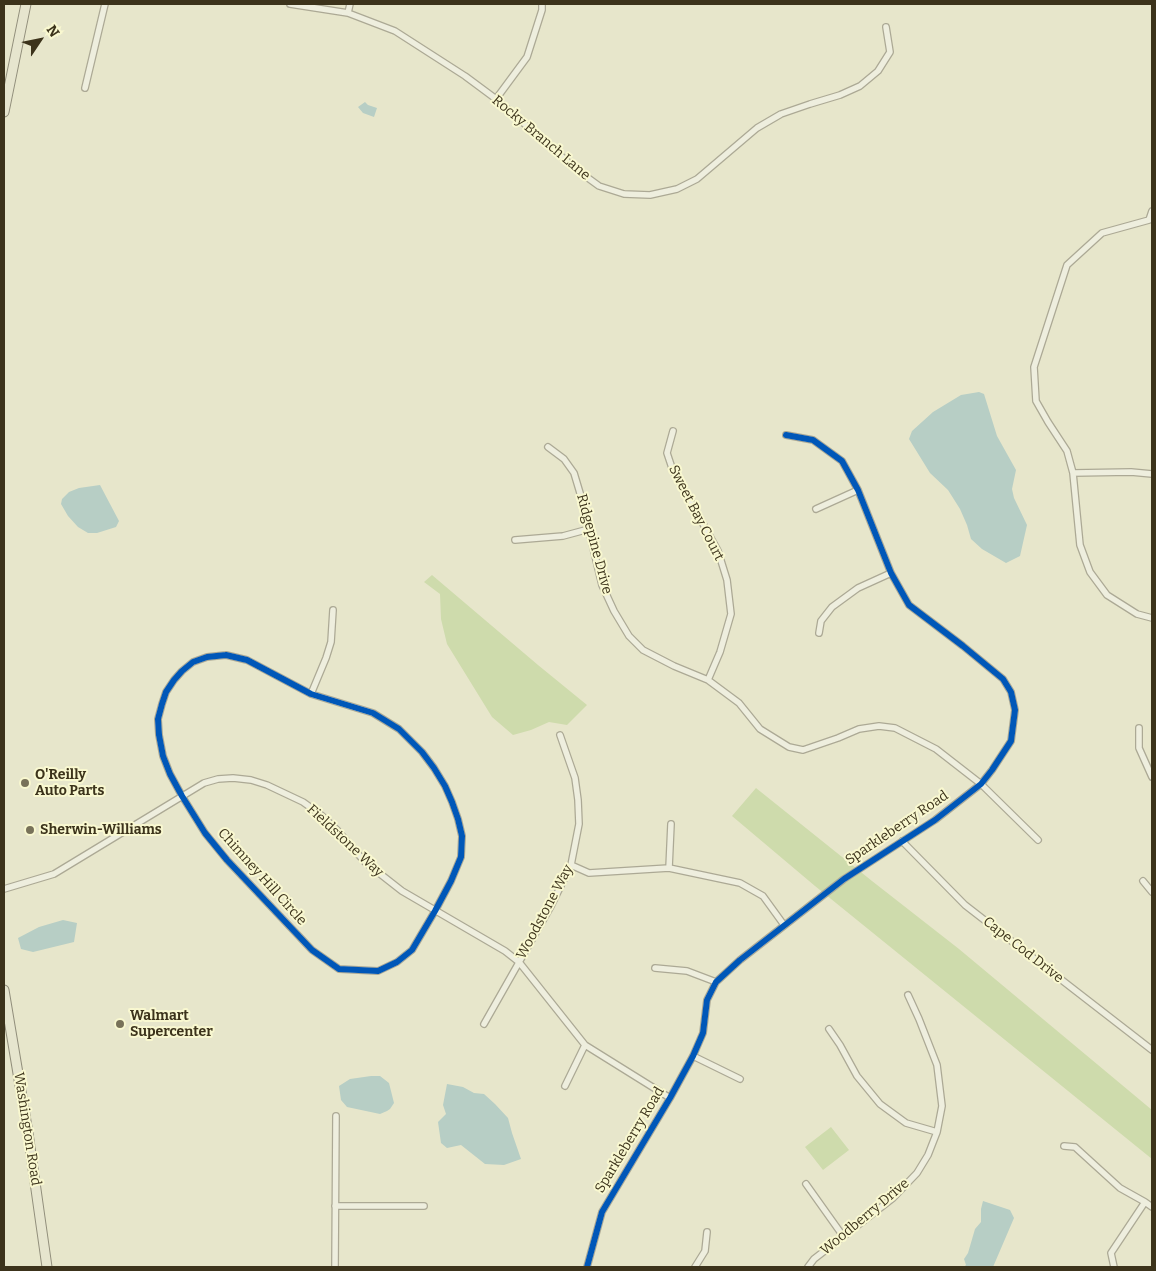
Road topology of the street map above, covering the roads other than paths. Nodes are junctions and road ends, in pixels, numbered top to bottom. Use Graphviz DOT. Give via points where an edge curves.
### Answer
graph roads {
  1 [pos="26,4"];
  2 [pos="106,4"];
  3 [pos="290,4"];
  4 [pos="350,4"];
  5 [pos="542,4"];
  6 [pos="348,14"];
  7 [pos="886,27"];
  8 [pos="85,88"];
  9 [pos="496,99"];
  10 [pos="4,112"];
  11 [pos="1152,211"];
  12 [pos="1151,223"];
  13 [pos="673,431"];
  14 [pos="786,435"];
  15 [pos="548,446"];
  16 [pos="1073,474"];
  17 [pos="1152,474"];
  18 [pos="858,490"];
  19 [pos="816,509"];
  20 [pos="589,529"];
  21 [pos="515,540"];
  22 [pos="891,573"];
  23 [pos="334,610"];
  24 [pos="1152,618"];
  25 [pos="819,633"];
  26 [pos="708,680"];
  27 [pos="310,694"];
  28 [pos="1139,728"];
  29 [pos="560,735"];
  30 [pos="1152,777"];
  31 [pos="981,784"];
  32 [pos="182,796"];
  33 [pos="671,824"];
  34 [pos="1038,840"];
  35 [pos="902,841"];
  36 [pos="572,865"];
  37 [pos="669,868"];
  38 [pos="1143,881"];
  39 [pos="4,889"];
  40 [pos="1152,892"];
  41 [pos="435,911"];
  42 [pos="784,924"];
  43 [pos="519,962"];
  44 [pos="655,968"];
  45 [pos="716,982"];
  46 [pos="4,990"];
  47 [pos="908,995"];
  48 [pos="484,1024"];
  49 [pos="829,1029"];
  50 [pos="585,1045"];
  51 [pos="1152,1050"];
  52 [pos="693,1056"];
  53 [pos="740,1079"];
  54 [pos="565,1086"];
  55 [pos="670,1098"];
  56 [pos="336,1116"];
  57 [pos="937,1132"];
  58 [pos="1064,1146"];
  59 [pos="806,1184"];
  60 [pos="1145,1202"];
  61 [pos="335,1206"];
  62 [pos="424,1206"];
  63 [pos="1152,1207"];
  64 [pos="707,1232"];
  65 [pos="843,1236"];
  66 [pos="47,1267"];
  67 [pos="335,1267"];
  68 [pos="587,1267"];
  69 [pos="695,1267"];
  70 [pos="808,1267"];
  71 [pos="1114,1267"];
  1 -- 10 [label="main road"];
  2 -- 8 [label="street"];
  3 -- 6 [label="street, Rocky Branch Lane"];
  4 -- 6 [label="street"];
  5 -- 9 [label="street" via="527,57"];
  6 -- 9 [label="street, Rocky Branch Lane" via="395,30"];
  7 -- 9 [label="street, Rocky Branch Lane" via="890,52 878,72 860,86 781,114 757,128 697,179 677,189 650,195 624,194 599,186"];
  11 -- 12 [label="street"];
  12 -- 16 [label="street" via="1102,233 1067,265 1034,367 1036,401 1067,450"];
  13 -- 26 [label="street, Sweet Bay Court" via="667,453 672,468 718,551 727,580 731,614"];
  14 -- 18 [label="street, Sparkleberry Road" via="813,440 842,461"];
  15 -- 20 [label="street, Ridgepine Drive" via="564,459 574,473"];
  16 -- 17 [label="street"];
  16 -- 24 [label="street" via="1080,545 1090,572 1106,595 1138,614"];
  18 -- 19 [label="street"];
  18 -- 22 [label="street, Sparkleberry Road"];
  20 -- 21 [label="street" via="562,536"];
  20 -- 26 [label="street, Ridgepine Drive" via="602,585 629,636 643,650"];
  22 -- 25 [label="street" via="858,588 832,607 821,621"];
  22 -- 31 [label="street, Sparkleberry Road" via="909,605 1003,679 1011,692 1015,710 1011,741"];
  23 -- 27 [label="street" via="331,642"];
  26 -- 31 [label="street, Ridgepine Drive" via="739,703 760,729 788,747 803,750 859,729 895,728 936,750"];
  27 -- 32 [label="street, Chimney Hill Circle" via="247,660 226,655 207,657 182,670 166,692 158,719 164,756"];
  27 -- 41 [label="street, Chimney Hill Circle" via="373,713 399,728 422,752 441,780 452,802 462,836 461,857"];
  28 -- 30 [label="street" via="1139,748"];
  29 -- 36 [label="street, Woodstone Way" via="575,778 578,800 579,824"];
  31 -- 34 [label="street, Ridgepine Drive"];
  31 -- 35 [label="street, Sparkleberry Road"];
  32 -- 39 [label="street, Fieldstone Way" via="54,874"];
  32 -- 41 [label="street, Fieldstone Way" via="218,779 251,780 267,785 303,802 321,815 365,862 402,891"];
  32 -- 41 [label="street, Chimney Hill Circle" via="227,860 312,950 339,969 378,971 396,962 412,950"];
  33 -- 37 [label="street"];
  35 -- 42 [label="street, Sparkleberry Road" via="844,878"];
  35 -- 51 [label="street, Cape Cod Drive" via="965,905"];
  36 -- 37 [label="street" via="589,874"];
  36 -- 43 [label="street, Woodstone Way"];
  37 -- 42 [label="street" via="740,883 763,896"];
  38 -- 40 [label="street"];
  41 -- 43 [label="street, Fieldstone Way"];
  42 -- 45 [label="street, Sparkleberry Road"];
  43 -- 48 [label="street, Woodstone Way"];
  43 -- 50 [label="street, Fieldstone Way"];
  44 -- 45 [label="street" via="686,971"];
  45 -- 52 [label="street, Sparkleberry Road" via="707,1000 703,1033"];
  46 -- 66 [label="main road, Washington Road"];
  47 -- 57 [label="street, Woodberry Drive" via="937,1065 942,1106"];
  49 -- 57 [label="street" via="857,1076 880,1104 906,1123"];
  50 -- 54 [label="street"];
  50 -- 55 [label="street, Fieldstone Way"];
  52 -- 53 [label="street"];
  52 -- 55 [label="street, Sparkleberry Road"];
  55 -- 68 [label="street, Sparkleberry Road" via="602,1212"];
  56 -- 61 [label="street"];
  57 -- 65 [label="street, Woodberry Drive" via="917,1173 893,1198"];
  58 -- 60 [label="street" via="1076,1147 1120,1188"];
  59 -- 65 [label="street"];
  60 -- 63 [label="street"];
  60 -- 71 [label="street" via="1112,1253"];
  61 -- 62 [label="street"];
  61 -- 67 [label="street"];
  64 -- 69 [label="street" via="705,1250"];
  65 -- 70 [label="street, Woodberry Drive"];
}
